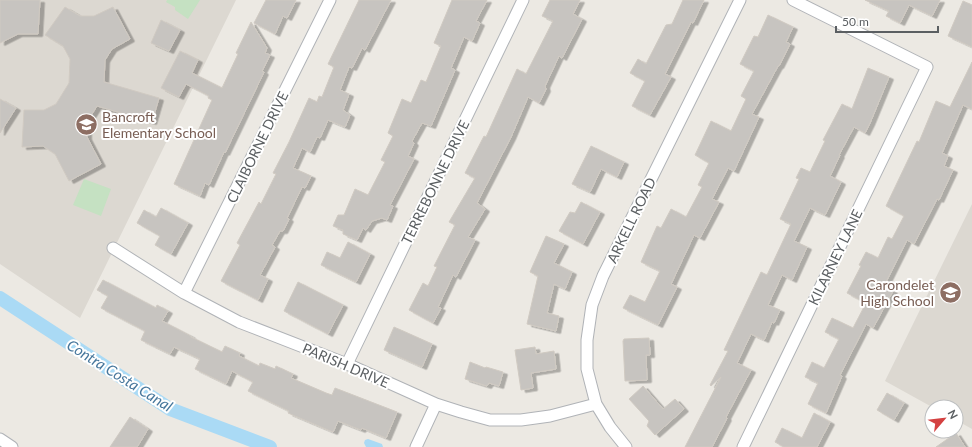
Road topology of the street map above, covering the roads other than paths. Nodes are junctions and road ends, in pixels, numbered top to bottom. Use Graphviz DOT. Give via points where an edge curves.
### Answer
graph roads {
  1 [pos="330,0"];
  2 [pos="523,0"];
  3 [pos="740,0"];
  4 [pos="793,0"];
  5 [pos="113,248"];
  6 [pos="184,293"];
  7 [pos="347,364"];
  8 [pos="436,404"];
  9 [pos="596,404"];
  10 [pos="0,439"];
  11 [pos="12,447"];
  12 [pos="416,447"];
  13 [pos="626,447"];
  14 [pos="743,447"];
  1 -- 6 [label="street, CLAIBORNE DRIVE"];
  2 -- 7 [label="street, TERREBONNE DRIVE"];
  3 -- 9 [label="street, ARKELL ROAD" via="603,276 592,305 587,340 587,369"];
  4 -- 14 [label="street, KILARNEY LANE" via="928,67"];
  5 -- 6 [label="street, PARISH DRIVE"];
  6 -- 7 [label="street, PARISH DRIVE" via="239,322"];
  7 -- 8 [label="street, PARISH DRIVE"];
  8 -- 9 [label="street, PARISH DRIVE" via="490,420 522,420 550,416"];
  8 -- 12 [label="street"];
  9 -- 13 [label="street, ARKELL ROAD"];
  10 -- 11 [label="street"];
}
